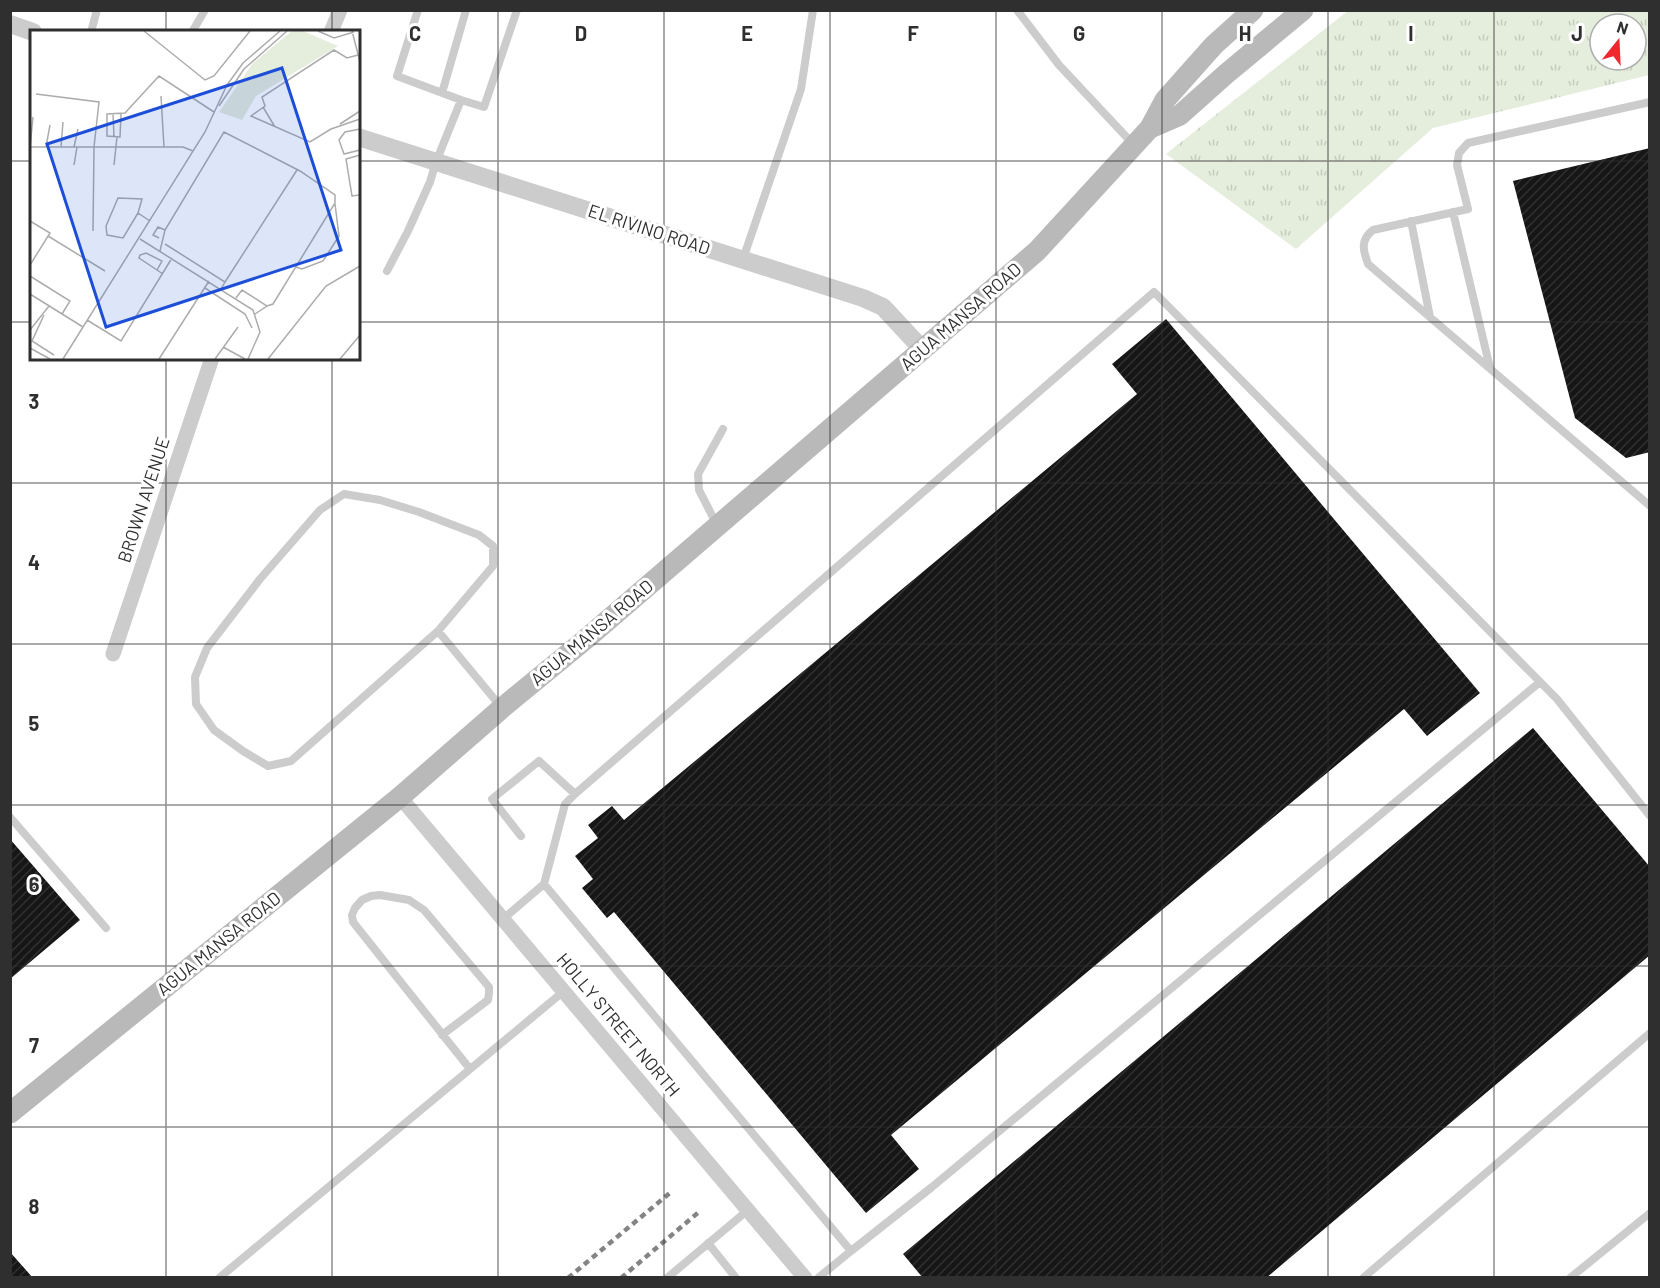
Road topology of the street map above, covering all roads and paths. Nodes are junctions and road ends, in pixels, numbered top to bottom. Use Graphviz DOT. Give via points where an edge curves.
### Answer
graph roads {
  1 [pos="97,10"];
  2 [pos="205,10"];
  3 [pos="340,10"];
  4 [pos="418,10"];
  5 [pos="466,10"];
  6 [pos="517,10"];
  7 [pos="813,10"];
  8 [pos="1017,10"];
  9 [pos="1253,10"];
  10 [pos="1303,10"];
  11 [pos="10,24"];
  12 [pos="92,30"];
  13 [pos="193,30"];
  14 [pos="332,30"];
  15 [pos="30,31"];
  16 [pos="442,93"];
  17 [pos="461,100"];
  18 [pos="1650,102"];
  19 [pos="1150,128"];
  20 [pos="360,138"];
  21 [pos="1134,145"];
  22 [pos="436,162"];
  23 [pos="1454,212"];
  24 [pos="1411,221"];
  25 [pos="743,260"];
  26 [pos="387,271"];
  27 [pos="1430,317"];
  28 [pos="922,350"];
  29 [pos="211,360"];
  30 [pos="1490,368"];
  31 [pos="723,429"];
  32 [pos="1650,506"];
  33 [pos="718,526"];
  34 [pos="438,631"];
  35 [pos="113,654"];
  36 [pos="1540,682"];
  37 [pos="502,708"];
  38 [pos="575,794"];
  39 [pos="400,797"];
  40 [pos="1650,816"];
  41 [pos="10,817"];
  42 [pos="521,836"];
  43 [pos="544,884"];
  44 [pos="503,919"];
  45 [pos="106,928"];
  46 [pos="564,991"];
  47 [pos="1650,1033"];
  48 [pos="442,1035"];
  49 [pos="470,1070"];
  50 [pos="10,1113"];
  51 [pos="748,1210"];
  52 [pos="1650,1213"];
  53 [pos="708,1243"];
  54 [pos="851,1251"];
  55 [pos="219,1278"];
  56 [pos="667,1278"];
  57 [pos="736,1278"];
  58 [pos="806,1278"];
  59 [pos="818,1278"];
  60 [pos="1363,1278"];
  61 [pos="1570,1278"];
  1 -- 12 [label="lane"];
  2 -- 13 [label="lane"];
  3 -- 14 [label="street"];
  4 -- 16 [label="lane" via="397,76"];
  5 -- 16 [label="lane"];
  6 -- 17 [label="lane" via="484,107"];
  7 -- 25 [label="lane" via="801,89"];
  8 -- 21 [label="lane" via="1059,65"];
  9 -- 19 [label="main road, AGUA MANSA ROAD" via="1214,45 1165,100"];
  10 -- 19 [label="main road, AGUA MANSA ROAD" via="1180,116"];
  11 -- 15 [label="street"];
  16 -- 17 [label="lane"];
  17 -- 22 [label="lane"];
  18 -- 23 [label="lane" via="1468,143 1459,153 1457,165 1468,209"];
  19 -- 21 [label="main road, AGUA MANSA ROAD"];
  20 -- 22 [label="street, EL RIVINO ROAD"];
  21 -- 28 [label="main road, AGUA MANSA ROAD" via="1037,251"];
  22 -- 25 [label="street, EL RIVINO ROAD"];
  22 -- 26 [label="lane"];
  23 -- 24 [label="lane"];
  23 -- 30 [label="lane"];
  24 -- 27 [label="lane"];
  24 -- 27 [label="lane" via="1373,230 1366,235 1363,251 1368,264"];
  25 -- 28 [label="street, EL RIVINO ROAD" via="883,307"];
  27 -- 30 [label="lane"];
  28 -- 33 [label="main road, AGUA MANSA ROAD"];
  29 -- 35 [label="street, BROWN AVENUE"];
  30 -- 32 [label="lane"];
  31 -- 33 [label="lane" via="698,474 699,490"];
  33 -- 37 [label="main road, AGUA MANSA ROAD"];
  34 -- 34 [label="lane" via="493,566 493,546 479,535 419,512 344,494 320,510 207,648 195,677 196,704 214,730 243,751 268,766 291,761"];
  34 -- 37 [label="lane"];
  36 -- 38 [label="lane" via="1154,292"];
  36 -- 40 [label="lane"];
  36 -- 54 [label="lane" via="942,1180"];
  37 -- 39 [label="main road, AGUA MANSA ROAD"];
  38 -- 42 [label="lane" via="539,761 492,799"];
  38 -- 43 [label="lane" via="565,804"];
  39 -- 44 [label="street, HOLLY STREET NORTH"];
  39 -- 50 [label="main road, AGUA MANSA ROAD"];
  41 -- 45 [label="lane"];
  43 -- 44 [label="lane"];
  43 -- 54 [label="lane"];
  44 -- 46 [label="street, HOLLY STREET NORTH"];
  46 -- 49 [label="lane"];
  46 -- 51 [label="street, HOLLY STREET NORTH"];
  47 -- 60 [label="lane"];
  48 -- 48 [label="lane" via="353,922 352,915 362,900 380,895 409,900 424,910 489,987 488,1000"];
  48 -- 49 [label="lane"];
  49 -- 55 [label="lane"];
  51 -- 53 [label="lane"];
  51 -- 58 [label="street, HOLLY STREET NORTH"];
  52 -- 61 [label="lane"];
  53 -- 56 [label="lane"];
  53 -- 57 [label="lane"];
  54 -- 59 [label="lane"];
}
